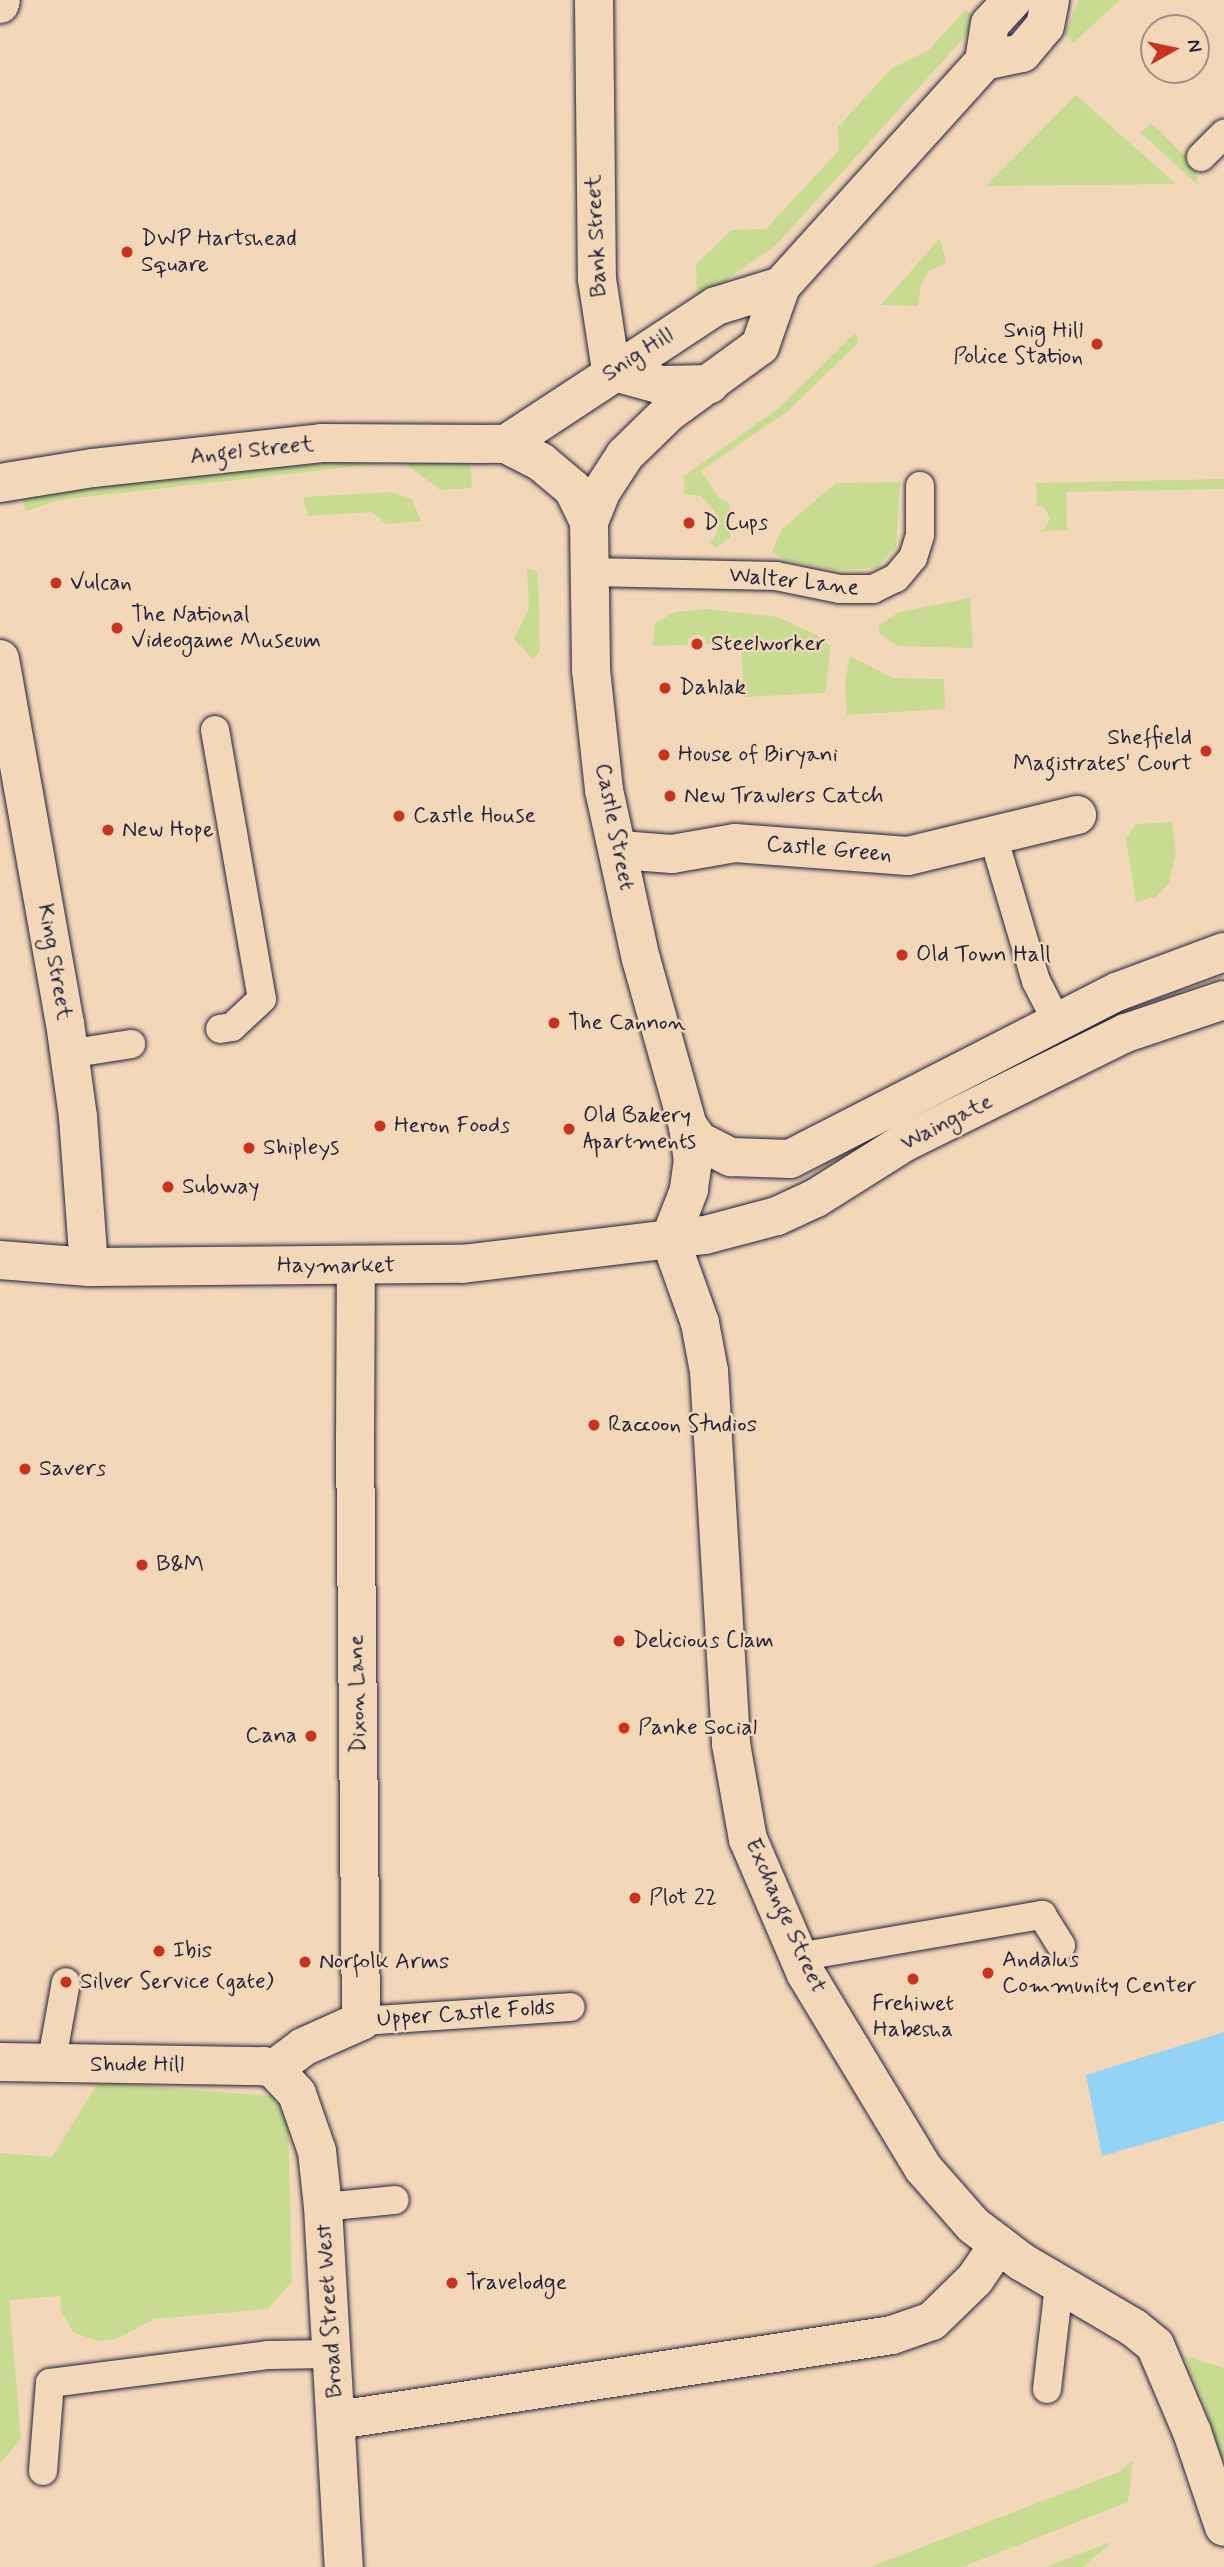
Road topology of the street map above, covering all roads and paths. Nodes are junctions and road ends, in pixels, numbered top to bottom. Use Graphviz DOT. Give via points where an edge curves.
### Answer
graph roads {
  1 [pos="594,0"];
  2 [pos="1012,0"];
  3 [pos="1050,0"];
  4 [pos="984,61"];
  5 [pos="1224,134"];
  6 [pos="1201,157"];
  7 [pos="781,286"];
  8 [pos="611,371"];
  9 [pos="710,384"];
  10 [pos="506,444"];
  11 [pos="0,484"];
  12 [pos="920,486"];
  13 [pos="589,522"];
  14 [pos="590,572"];
  15 [pos="0,659"];
  16 [pos="215,730"];
  17 [pos="1077,815"];
  18 [pos="993,836"];
  19 [pos="620,850"];
  20 [pos="1224,952"];
  21 [pos="1224,1000"];
  22 [pos="1058,1024"];
  23 [pos="220,1029"];
  24 [pos="66,1038"];
  25 [pos="131,1044"];
  26 [pos="688,1126"];
  27 [pos="670,1239"];
  28 [pos="0,1260"];
  29 [pos="356,1266"];
  30 [pos="89,1267"];
  31 [pos="1061,1945"];
  32 [pos="798,1957"];
  33 [pos="66,1982"];
  34 [pos="571,2007"];
  35 [pos="361,2021"];
  36 [pos="0,2062"];
  37 [pos="51,2065"];
  38 [pos="274,2069"];
  39 [pos="395,2200"];
  40 [pos="323,2207"];
  41 [pos="999,2244"];
  42 [pos="1059,2285"];
  43 [pos="329,2354"];
  44 [pos="1047,2389"];
  45 [pos="338,2420"];
  46 [pos="43,2471"];
  47 [pos="1224,2527"];
  48 [pos="344,2567"];
  1 -- 8 [label="street, Bank Street" via="597,279"];
  2 -- 4 [label="street" via="990,24"];
  3 -- 4 [label="street" via="1045,26 1022,53"];
  4 -- 7 [label="street"];
  5 -- 6 [label="lane"];
  7 -- 8 [label="street, Snig Hill" via="716,306"];
  7 -- 9 [label="street" via="760,346"];
  8 -- 9 [label="street" via="662,385"];
  8 -- 10 [label="street, Snig Hill"];
  9 -- 13 [label="street" via="668,413 625,454"];
  10 -- 11 [label="street, Angel Street" via="322,443 93,468"];
  10 -- 13 [label="street, Castle Street" via="541,462 573,489"];
  12 -- 14 [label="lane, Walter Lane" via="920,535 913,558 897,578 873,589 840,589 776,576"];
  13 -- 14 [label="street, Castle Street"];
  14 -- 19 [label="street, Castle Street" via="597,739"];
  15 -- 24 [label="street, King Street"];
  16 -- 23 [label="lane" via="262,999 232,1027"];
  17 -- 18 [label="street, Castle Green"];
  18 -- 19 [label="street, Castle Green" via="908,856 735,843 672,854"];
  18 -- 22 [label="lane" via="1036,981"];
  19 -- 26 [label="street, Castle Street" via="657,1027"];
  20 -- 22 [label="street, Waingate" via="1156,973"];
  21 -- 27 [label="street, Waingate" via="1126,1033 905,1142 816,1198 777,1216"];
  22 -- 26 [label="street, Waingate" via="790,1159 731,1157 699,1141"];
  24 -- 25 [label="lane"];
  24 -- 30 [label="street, King Street" via="78,1116"];
  26 -- 27 [label="street, Castle Street" via="693,1160 690,1190"];
  27 -- 29 [label="street, Haymarket" via="462,1264"];
  27 -- 32 [label="street, Exchange Street" via="700,1323 709,1371 731,1744 748,1839"];
  28 -- 30 [label="street, Haymarket"];
  29 -- 30 [label="street, Haymarket"];
  29 -- 35 [label="street, Dixon Lane"];
  31 -- 32 [label="lane" via="1042,1915"];
  32 -- 41 [label="street, Exchange Street" via="923,2168 973,2225"];
  33 -- 37 [label="lane"];
  34 -- 35 [label="lane, Upper Castle Folds"];
  35 -- 38 [label="street" via="303,2047"];
  36 -- 37 [label="street, Shude Hill"];
  37 -- 38 [label="street, Shude Hill" via="247,2065"];
  38 -- 40 [label="street, Broad Street West" via="297,2094 309,2120"];
  39 -- 40 [label="lane"];
  40 -- 43 [label="street, Broad Street West"];
  41 -- 42 [label="street, Exchange Street"];
  41 -- 45 [label="street" via="975,2279 932,2321 892,2335"];
  42 -- 44 [label="lane"];
  42 -- 47 [label="street, Exchange Street" via="1134,2328 1154,2345 1192,2432"];
  43 -- 45 [label="street, Broad Street West"];
  43 -- 46 [label="lane" via="269,2355 50,2383"];
  45 -- 48 [label="street, Broad Street West"];
}
